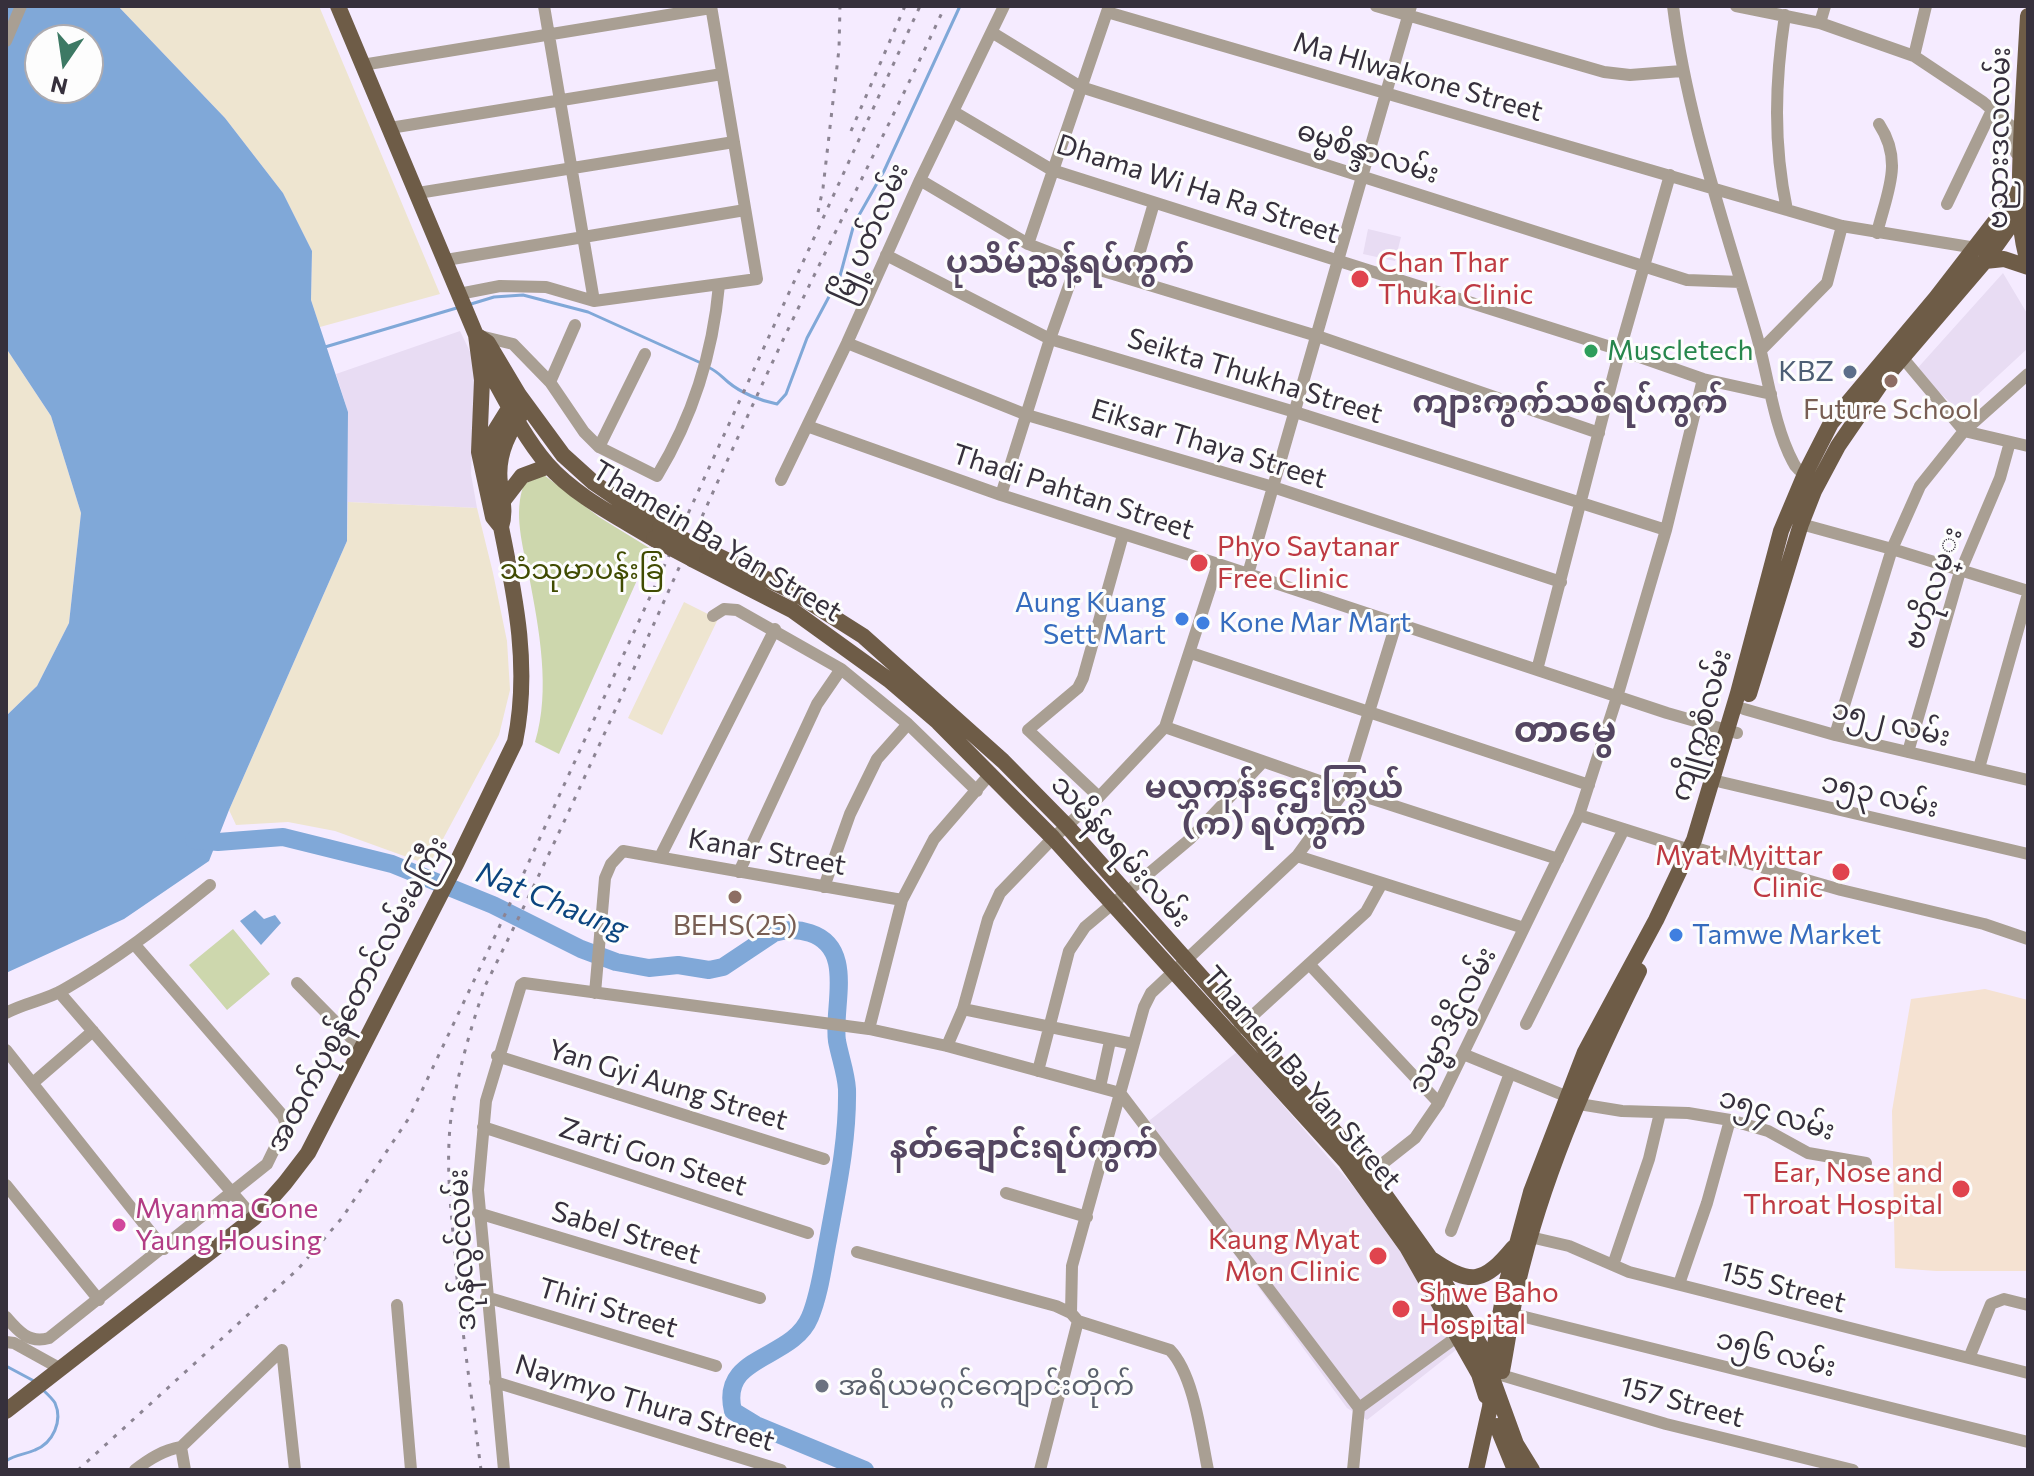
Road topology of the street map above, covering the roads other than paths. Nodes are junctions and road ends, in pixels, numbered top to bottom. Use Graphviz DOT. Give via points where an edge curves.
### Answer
graph roads {
  1 [pos="21,6"];
  2 [pos="338,6"];
  3 [pos="544,6"];
  4 [pos="1004,6"];
  5 [pos="1376,6"];
  6 [pos="1673,6"];
  7 [pos="1736,6"];
  8 [pos="1825,6"];
  9 [pos="1926,6"];
  10 [pos="711,7"];
  11 [pos="1754,7"];
  12 [pos="1108,8"];
  13 [pos="1410,11"];
  14 [pos="1785,15"];
  15 [pos="2028,16"];
  16 [pos="1820,23"];
  17 [pos="993,33"];
  18 [pos="549,35"];
  19 [pos="6,41"];
  20 [pos="1914,56"];
  21 [pos="362,65"];
  22 [pos="1682,71"];
  23 [pos="722,74"];
  24 [pos="1081,87"];
  25 [pos="1388,93"];
  26 [pos="560,100"];
  27 [pos="1992,110"];
  28 [pos="954,112"];
  29 [pos="1879,124"];
  30 [pos="390,128"];
  31 [pos="734,142"];
  32 [pos="572,169"];
  33 [pos="1052,170"];
  34 [pos="1364,175"];
  35 [pos="1670,175"];
  36 [pos="920,180"];
  37 [pos="1714,189"];
  38 [pos="418,193"];
  39 [pos="2024,194"];
  40 [pos="1154,203"];
  41 [pos="1947,204"];
  42 [pos="745,210"];
  43 [pos="1787,210"];
  44 [pos="1842,226"];
  45 [pos="1877,233"];
  46 [pos="583,236"];
  47 [pos="1028,244"];
  48 [pos="1980,254"];
  49 [pos="886,255"];
  50 [pos="446,260"];
  51 [pos="1339,261"];
  52 [pos="2028,261"];
  53 [pos="1077,263"];
  54 [pos="1645,267"];
  55 [pos="2028,267"];
  56 [pos="1132,278"];
  57 [pos="1741,282"];
  58 [pos="719,285"];
  59 [pos="459,294"];
  60 [pos="594,301"];
  61 [pos="575,325"];
  62 [pos="476,335"];
  63 [pos="1317,336"];
  64 [pos="1050,339"];
  65 [pos="847,343"];
  66 [pos="1620,350"];
  67 [pos="1761,350"];
  68 [pos="479,354"];
  69 [pos="645,354"];
  70 [pos="1902,357"];
  71 [pos="2028,374"];
  72 [pos="1703,379"];
  73 [pos="550,382"];
  74 [pos="1771,394"];
  75 [pos="517,407"];
  76 [pos="1295,412"];
  77 [pos="1027,415"];
  78 [pos="807,426"];
  79 [pos="1964,431"];
  80 [pos="1599,433"];
  81 [pos="2010,442"];
  82 [pos="2028,446"];
  83 [pos="599,447"];
  84 [pos="549,466"];
  85 [pos="484,474"];
  86 [pos="1812,478"];
  87 [pos="781,480"];
  88 [pos="1273,487"];
  89 [pos="590,490"];
  90 [pos="1001,495"];
  91 [pos="502,502"];
  92 [pos="1581,502"];
  93 [pos="1801,524"];
  94 [pos="501,527"];
  95 [pos="1666,530"];
  96 [pos="1123,535"];
  97 [pos="1892,549"];
  98 [pos="696,553"];
  99 [pos="1218,564"];
  100 [pos="1960,571"];
  101 [pos="1248,574"];
  102 [pos="1561,582"];
  103 [pos="2028,592"];
  104 [pos="713,616"];
  105 [pos="1396,624"];
  106 [pos="775,629"];
  107 [pos="1191,653"];
  108 [pos="841,669"];
  109 [pos="1537,670"];
  110 [pos="1617,697"];
  111 [pos="1744,709"];
  112 [pos="1370,713"];
  113 [pos="908,724"];
  114 [pos="1165,727"];
  115 [pos="1732,731"];
  116 [pos="1835,735"];
  117 [pos="1908,752"];
  118 [pos="1261,761"];
  119 [pos="1979,768"];
  120 [pos="991,773"];
  121 [pos="2028,780"];
  122 [pos="1721,782"];
  123 [pos="1589,785"];
  124 [pos="1345,790"];
  125 [pos="977,791"];
  126 [pos="1099,797"];
  127 [pos="1579,815"];
  128 [pos="1067,826"];
  129 [pos="1624,829"];
  130 [pos="1053,838"];
  131 [pos="1694,849"];
  132 [pos="2028,854"];
  133 [pos="1297,856"];
  134 [pos="660,857"];
  135 [pos="1558,859"];
  136 [pos="739,872"];
  137 [pos="1382,883"];
  138 [pos="210,885"];
  139 [pos="824,887"];
  140 [pos="1119,897"];
  141 [pos="902,900"];
  142 [pos="1524,928"];
  143 [pos="2028,939"];
  144 [pos="135,945"];
  145 [pos="1309,964"];
  146 [pos="1180,966"];
  147 [pos="297,983"];
  148 [pos="59,992"];
  149 [pos="595,993"];
  150 [pos="963,1009"];
  151 [pos="6,1013"];
  152 [pos="1526,1024"];
  153 [pos="1048,1028"];
  154 [pos="869,1029"];
  155 [pos="1237,1029"];
  156 [pos="93,1031"];
  157 [pos="1110,1041"];
  158 [pos="1133,1044"];
  159 [pos="947,1046"];
  160 [pos="362,1049"];
  161 [pos="6,1050"];
  162 [pos="1463,1054"];
  163 [pos="497,1056"];
  164 [pos="1038,1071"];
  165 [pos="1510,1073"];
  166 [pos="34,1082"];
  167 [pos="1100,1087"];
  168 [pos="1120,1093"];
  169 [pos="1573,1100"];
  170 [pos="1439,1103"];
  171 [pos="1660,1113"];
  172 [pos="1730,1120"];
  173 [pos="483,1127"];
  174 [pos="824,1159"];
  175 [pos="1866,1163"];
  176 [pos="1366,1178"];
  177 [pos="6,1185"];
  178 [pos="231,1193"];
  179 [pos="1006,1193"];
  180 [pos="478,1213"];
  181 [pos="1087,1217"];
  182 [pos="254,1218"];
  183 [pos="1451,1231"];
  184 [pos="808,1233"];
  185 [pos="1530,1237"];
  186 [pos="1514,1247"];
  187 [pos="164,1249"];
  188 [pos="857,1252"];
  189 [pos="1430,1258"];
  190 [pos="1613,1265"];
  191 [pos="1679,1284"];
  192 [pos="486,1297"];
  193 [pos="760,1298"];
  194 [pos="99,1300"];
  195 [pos="397,1305"];
  196 [pos="2028,1305"];
  197 [pos="1513,1314"];
  198 [pos="6,1317"];
  199 [pos="1074,1317"];
  200 [pos="1458,1336"];
  201 [pos="6,1342"];
  202 [pos="1969,1358"];
  203 [pos="716,1366"];
  204 [pos="56,1373"];
  205 [pos="2028,1373"];
  206 [pos="1496,1375"];
  207 [pos="495,1382"];
  208 [pos="1495,1404"];
  209 [pos="12,1406"];
  210 [pos="1359,1408"];
  211 [pos="1497,1424"];
  212 [pos="2028,1442"];
  213 [pos="181,1447"];
  214 [pos="1826,1467"];
  215 [pos="135,1470"];
  216 [pos="185,1470"];
  217 [pos="295,1470"];
  218 [pos="411,1470"];
  219 [pos="504,1470"];
  220 [pos="780,1470"];
  221 [pos="1040,1470"];
  222 [pos="1208,1470"];
  223 [pos="1353,1470"];
  224 [pos="1476,1470"];
  225 [pos="1487,1470"];
  226 [pos="1515,1470"];
  227 [pos="1532,1470"];
  228 [pos="1853,1470"];
  1 -- 19 [label="street"];
  2 -- 21 [label="main road"];
  3 -- 18 [label="street"];
  4 -- 17 [label="street, မြို့ပတ်လမ်း"];
  5 -- 13 [label="street"];
  6 -- 22 [label="street"];
  7 -- 11 [label="street"];
  8 -- 16 [label="street"];
  9 -- 20 [label="street"];
  10 -- 18 [label="street"];
  10 -- 23 [label="street"];
  11 -- 14 [label="street"];
  12 -- 24 [label="street"];
  12 -- 25 [label="street, Ma Hlwakone Street"];
  13 -- 22 [label="street" via="1604,72"];
  13 -- 25 [label="street"];
  14 -- 16 [label="street"];
  14 -- 43 [label="street" via="1775,136"];
  15 -- 39 [label="main road, ဗညားဒလလမ်း" via="2021,133"];
  16 -- 20 [label="street"];
  17 -- 24 [label="street, ဓမ္မစိန္ဒာလမ်း"];
  17 -- 28 [label="street, မြို့ပတ်လမ်း"];
  18 -- 21 [label="street"];
  18 -- 26 [label="street"];
  20 -- 27 [label="street"];
  21 -- 30 [label="main road"];
  22 -- 37 [label="street"];
  23 -- 26 [label="street"];
  23 -- 31 [label="street"];
  24 -- 33 [label="street"];
  24 -- 34 [label="street, ဓမ္မစိန္ဒာလမ်း"];
  25 -- 34 [label="street"];
  25 -- 35 [label="street, Ma Hlwakone Street"];
  26 -- 30 [label="street"];
  26 -- 32 [label="street"];
  27 -- 39 [label="street" via="2011,126"];
  27 -- 41 [label="street"];
  28 -- 33 [label="street, Dhama Wi Ha Ra Street"];
  28 -- 36 [label="street, မြို့ပတ်လမ်း"];
  29 -- 45 [label="street" via="1893,157"];
  30 -- 38 [label="main road"];
  31 -- 32 [label="street"];
  31 -- 42 [label="street"];
  32 -- 38 [label="street"];
  32 -- 46 [label="street"];
  33 -- 40 [label="street, Dhama Wi Ha Ra Street"];
  33 -- 47 [label="street"];
  34 -- 51 [label="street"];
  34 -- 54 [label="street, ဓမ္မစိန္ဒာလမ်း"];
  35 -- 37 [label="street, Ma Hlwakone Street"];
  35 -- 54 [label="street"];
  36 -- 47 [label="street"];
  36 -- 49 [label="street, မြို့ပတ်လမ်း"];
  37 -- 43 [label="street, Ma Hlwakone Street"];
  37 -- 57 [label="street"];
  38 -- 50 [label="main road"];
  39 -- 48 [label="main road, ကျိုက္ကစံလမ်း"];
  39 -- 52 [label="main road, ဗညားဒလလမ်း" via="2021,231"];
  40 -- 51 [label="street, Dhama Wi Ha Ra Street"];
  40 -- 56 [label="street"];
  42 -- 46 [label="street"];
  42 -- 58 [label="street" via="757,279"];
  43 -- 44 [label="street, Ma Hlwakone Street"];
  44 -- 45 [label="street, Ma Hlwakone Street"];
  44 -- 67 [label="street" via="1827,283"];
  45 -- 48 [label="street, Ma Hlwakone Street"];
  46 -- 50 [label="street"];
  46 -- 60 [label="street"];
  47 -- 53 [label="street"];
  48 -- 55 [label="main road"];
  48 -- 70 [label="main road, ကျိုက္ကစံလမ်း"];
  48 -- 86 [label="main road, ကျိုက္ကစံလမ်း" via="1840,411 1814,454"];
  49 -- 64 [label="street, Seikta Thukha Street"];
  49 -- 65 [label="street, မြို့ပတ်လမ်း"];
  50 -- 59 [label="main road"];
  51 -- 63 [label="street"];
  51 -- 66 [label="street, Dhama Wi Ha Ra Street"];
  53 -- 56 [label="street"];
  53 -- 64 [label="street"];
  54 -- 57 [label="street, ဓမ္မစိန္ဒာလမ်း" via="1687,280"];
  54 -- 66 [label="street"];
  56 -- 63 [label="street"];
  57 -- 67 [label="street"];
  58 -- 60 [label="street"];
  58 -- 83 [label="street" via="703,379 657,476"];
  59 -- 60 [label="street" via="500,286 546,287"];
  59 -- 62 [label="main road"];
  61 -- 73 [label="street"];
  62 -- 68 [label="main road"];
  62 -- 73 [label="street" via="513,344"];
  62 -- 75 [label="main road" via="488,343"];
  63 -- 76 [label="street"];
  63 -- 80 [label="street"];
  64 -- 76 [label="street, Seikta Thukha Street"];
  64 -- 77 [label="street"];
  65 -- 77 [label="street, Eiksar Thaya Street"];
  65 -- 78 [label="street, မြို့ပတ်လမ်း"];
  66 -- 72 [label="street, Dhama Wi Ha Ra Street"];
  66 -- 80 [label="street"];
  67 -- 74 [label="street"];
  68 -- 75 [label="main road, Thamein Ba Yan Street"];
  68 -- 85 [label="main road" via="479,452"];
  69 -- 83 [label="street"];
  70 -- 79 [label="street"];
  70 -- 86 [label="main road, ကျိုက္ကစံလမ်း"];
  71 -- 79 [label="street"];
  72 -- 74 [label="street, Dhama Wi Ha Ra Street"];
  72 -- 95 [label="street, သမ္မာဒိဌိလမ်း"];
  73 -- 83 [label="street"];
  74 -- 86 [label="street" via="1793,463"];
  75 -- 84 [label="main road, Thamein Ba Yan Street"];
  75 -- 85 [label="main road, အထက်ပုစွန်တောင်လမ်းမကြီး" via="491,442"];
  75 -- 89 [label="main road, သမိန်ဗရမ်းလမ်း"];
  75 -- 91 [label="main road, အထက်ပုစွန်တောင်လမ်းမကြီး" via="500,461"];
  76 -- 88 [label="street"];
  76 -- 92 [label="street, Seikta Thukha Street"];
  77 -- 88 [label="street, Eiksar Thaya Street"];
  77 -- 90 [label="street"];
  78 -- 87 [label="street, မြို့ပတ်လမ်း"];
  78 -- 90 [label="street, Thadi Pahtan Street"];
  79 -- 81 [label="street"];
  79 -- 97 [label="street" via="1920,486"];
  80 -- 92 [label="street"];
  81 -- 82 [label="street"];
  81 -- 100 [label="street, ဗဟိုလမ္း"];
  84 -- 89 [label="main road, Thamein Ba Yan Street"];
  84 -- 91 [label="main road" via="522,476"];
  85 -- 94 [label="main road, အထက်ပုစွန်တောင်လမ်းမကြီး" via="493,517"];
  86 -- 93 [label="main road, ကျိုက္ကစံလမ်း"];
  86 -- 115 [label="main road, ကျိုက္ကစံလမ်း" via="1781,531"];
  88 -- 101 [label="street"];
  88 -- 102 [label="street, Eiksar Thaya Street"];
  89 -- 98 [label="main road, သမိန်ဗရမ်းလမ်း, bridge"];
  90 -- 96 [label="street, Thadi Pahtan Street"];
  91 -- 94 [label="main road, အထက်ပုစွန်တောင်လမ်းမကြီး"];
  92 -- 95 [label="street, Seikta Thukha Street"];
  92 -- 102 [label="street"];
  93 -- 97 [label="street"];
  93 -- 111 [label="main road, ကျိုက္ကစံလမ်း"];
  94 -- 160 [label="main road, အထက်ပုစွန်တောင်လမ်းမကြီး" via="524,670 515,742"];
  95 -- 110 [label="street, သမ္မာဒိဌိလမ်း"];
  96 -- 99 [label="street, Thadi Pahtan Street"];
  96 -- 126 [label="street" via="1083,678 1028,730"];
  97 -- 100 [label="street"];
  97 -- 116 [label="street"];
  98 -- 120 [label="main road, Thamein Ba Yan Street" via="792,610 889,680"];
  98 -- 128 [label="main road, သမိန်ဗရမ်းလမ်း" via="792,591 863,636"];
  99 -- 101 [label="street, Thadi Pahtan Street"];
  99 -- 107 [label="street"];
  100 -- 103 [label="street"];
  100 -- 117 [label="street, ဗဟိုလမ္း"];
  101 -- 105 [label="street, Thadi Pahtan Street"];
  102 -- 109 [label="street"];
  103 -- 119 [label="street"];
  104 -- 106 [label="street" via="724,609 737,610"];
  105 -- 109 [label="street, Thadi Pahtan Street"];
  105 -- 112 [label="street"];
  106 -- 108 [label="street"];
  106 -- 134 [label="street"];
  107 -- 112 [label="street"];
  107 -- 114 [label="street"];
  108 -- 113 [label="street"];
  108 -- 136 [label="street" via="817,704"];
  109 -- 110 [label="street, Thadi Pahtan Street"];
  110 -- 115 [label="street, Thadi Pahtan Street"];
  110 -- 123 [label="street, သမ္မာဒိဌိလမ်း"];
  111 -- 115 [label="main road, ကျိုက္ကစံလမ်း"];
  111 -- 116 [label="street, ၁၅၂ လမ်း"];
  112 -- 123 [label="street"];
  112 -- 124 [label="street"];
  113 -- 125 [label="street"];
  113 -- 139 [label="street" via="877,759"];
  114 -- 118 [label="street"];
  114 -- 126 [label="street"];
  115 -- 122 [label="main road, ကျိုက္ကစံလမ်း"];
  115 -- 131 [label="main road, ကျိုက္ကစံလမ်း"];
  116 -- 117 [label="street, ၁၅၂ လမ်း"];
  117 -- 119 [label="street, ၁၅၂ လမ်း"];
  118 -- 124 [label="street"];
  118 -- 140 [label="street" via="1190,839"];
  119 -- 121 [label="street, ၁၅၂ လမ်း"];
  120 -- 125 [label="street"];
  120 -- 130 [label="main road, Thamein Ba Yan Street"];
  122 -- 131 [label="main road, ကျိုက္ကစံလမ်း"];
  122 -- 132 [label="street, ၁၅၃ လမ်း"];
  123 -- 127 [label="street, သမ္မာဒိဌိလမ်း"];
  124 -- 133 [label="street"];
  124 -- 135 [label="street"];
  125 -- 141 [label="street" via="934,839"];
  126 -- 128 [label="street"];
  127 -- 129 [label="street"];
  127 -- 135 [label="street, သမ္မာဒိဌိလမ်း"];
  128 -- 130 [label="street"];
  128 -- 140 [label="main road, သမိန်ဗရမ်းလမ်း"];
  129 -- 131 [label="street"];
  129 -- 152 [label="street"];
  130 -- 140 [label="main road, Thamein Ba Yan Street"];
  130 -- 150 [label="street" via="1000,893"];
  131 -- 143 [label="street"];
  131 -- 169 [label="main road, ကျိုက္ကစံလမ်း" via="1591,1040"];
  133 -- 137 [label="street"];
  133 -- 146 [label="street"];
  134 -- 136 [label="street, Kanar Street"];
  134 -- 149 [label="street, Kanar Street" via="623,851 611,864 605,878"];
  135 -- 142 [label="street, သမ္မာဒိဌိလမ်း"];
  136 -- 139 [label="street, Kanar Street"];
  137 -- 142 [label="street"];
  137 -- 145 [label="street" via="1366,912"];
  138 -- 144 [label="street"];
  139 -- 141 [label="street, Kanar Street"];
  140 -- 146 [label="main road, သမိန်ဗရမ်းလမ်း"];
  140 -- 153 [label="street" via="1085,927 1069,951"];
  141 -- 154 [label="street"];
  142 -- 162 [label="street, သမ္မာဒိဌိလမ်း"];
  144 -- 148 [label="street"];
  144 -- 178 [label="street" via="283,1116 286,1125 267,1164"];
  145 -- 155 [label="street"];
  145 -- 170 [label="street"];
  146 -- 155 [label="main road, သမိန်ဗရမ်းလမ်း"];
  146 -- 158 [label="street" via="1151,993"];
  147 -- 160 [label="street"];
  148 -- 151 [label="street"];
  148 -- 156 [label="street"];
  149 -- 154 [label="street"];
  149 -- 163 [label="street, ဒဂုန်လွင်လမ်း" via="521,985"];
  150 -- 153 [label="street"];
  150 -- 159 [label="street"];
  153 -- 157 [label="street"];
  153 -- 164 [label="street"];
  154 -- 159 [label="street"];
  155 -- 176 [label="main road, သမိန်ဗရမ်းလမ်း"];
  156 -- 166 [label="street"];
  156 -- 178 [label="street"];
  157 -- 158 [label="street"];
  157 -- 167 [label="street"];
  158 -- 168 [label="street"];
  159 -- 164 [label="street"];
  160 -- 182 [label="main road, အထက်ပုစွန်တောင်လမ်းမကြီး" via="308,1153"];
  161 -- 166 [label="street"];
  162 -- 165 [label="street, ၁၅၄ လမ်း"];
  162 -- 170 [label="street, သမ္မာဒိဌိလမ်း"];
  163 -- 173 [label="street, ဒဂုန်လွင်လမ်း"];
  163 -- 174 [label="street, Yan Gyi Aung Street"];
  164 -- 167 [label="street"];
  165 -- 169 [label="street, ၁၅၄ လမ်း"];
  165 -- 183 [label="street"];
  166 -- 187 [label="street"];
  167 -- 168 [label="street"];
  168 -- 181 [label="street"];
  168 -- 210 [label="street"];
  169 -- 171 [label="street, ၁၅၄ လမ်း"];
  169 -- 185 [label="main road, ကျိုက္ကစံလမ်း"];
  169 -- 186 [label="main road, ကျိုက္ကစံလမ်း" via="1531,1192"];
  170 -- 176 [label="street, သမ္မာဒိဌိလမ်း" via="1415,1138"];
  171 -- 172 [label="street, ၁၅၄ လမ်း"];
  171 -- 190 [label="street"];
  172 -- 175 [label="street, ၁၅၄ လမ်း" via="1768,1131 1808,1153"];
  172 -- 191 [label="street"];
  173 -- 180 [label="street, ဒဂုန်လွင်လမ်း"];
  173 -- 184 [label="street, Zarti Gon Steet"];
  176 -- 189 [label="main road, သမိန်ဗရမ်းလမ်း"];
  176 -- 200 [label="main road, Thamein Ba Yan Street"];
  177 -- 194 [label="street"];
  178 -- 182 [label="street"];
  178 -- 187 [label="street"];
  179 -- 181 [label="street"];
  180 -- 192 [label="street, ဒဂုန်လွင်လမ်း"];
  180 -- 193 [label="street, Sabel Street"];
  181 -- 199 [label="street" via="1072,1266"];
  182 -- 204 [label="main road, အထက်ပုစွန်တောင်လမ်းမကြီး"];
  185 -- 190 [label="street, 155 Street"];
  185 -- 197 [label="main road, ကျိုက္ကစံလမ်း"];
  186 -- 189 [label="main road" via="1479,1278 1459,1275"];
  186 -- 206 [label="main road, ကျိုက္ကစံလမ်း" via="1500,1315"];
  187 -- 194 [label="street"];
  188 -- 199 [label="street" via="1056,1306"];
  189 -- 206 [label="main road, သမိန်ဗရမ်းလမ်း"];
  190 -- 191 [label="street, 155 Street"];
  191 -- 202 [label="street, 155 Street"];
  192 -- 203 [label="street, Thiri Street"];
  192 -- 207 [label="street, ဒဂုန်လွင်လမ်း"];
  194 -- 198 [label="street" via="42,1340 21,1334"];
  195 -- 218 [label="street"];
  196 -- 202 [label="street" via="2004,1299 1991,1304"];
  197 -- 206 [label="main road, ကျိုက္ကစံလမ်း"];
  197 -- 212 [label="street, ၁၅၆ လမ်း"];
  199 -- 221 [label="street"];
  199 -- 222 [label="street" via="1175,1355 1188,1384"];
  200 -- 208 [label="main road"];
  200 -- 210 [label="street"];
  201 -- 204 [label="street"];
  202 -- 205 [label="street, 155 Street"];
  204 -- 209 [label="main road, အထက်ပုစွန်တောင်လမ်းမကြီး"];
  206 -- 208 [label="main road, ကျိုက္ကစံလမ်း"];
  206 -- 214 [label="street, 157 Street"];
  207 -- 219 [label="street, ဒဂုန်လွင်လမ်း"];
  207 -- 220 [label="street, Naymyo Thura Street"];
  208 -- 211 [label="main road"];
  208 -- 224 [label="main road, ကျိုက္ကစံလမ်း"];
  208 -- 227 [label="main road"];
  210 -- 223 [label="street"];
  211 -- 225 [label="main road"];
  211 -- 226 [label="main road"];
  213 -- 215 [label="street"];
  213 -- 216 [label="street"];
  213 -- 217 [label="street" via="282,1350"];
  214 -- 228 [label="street, 157 Street"];
}
